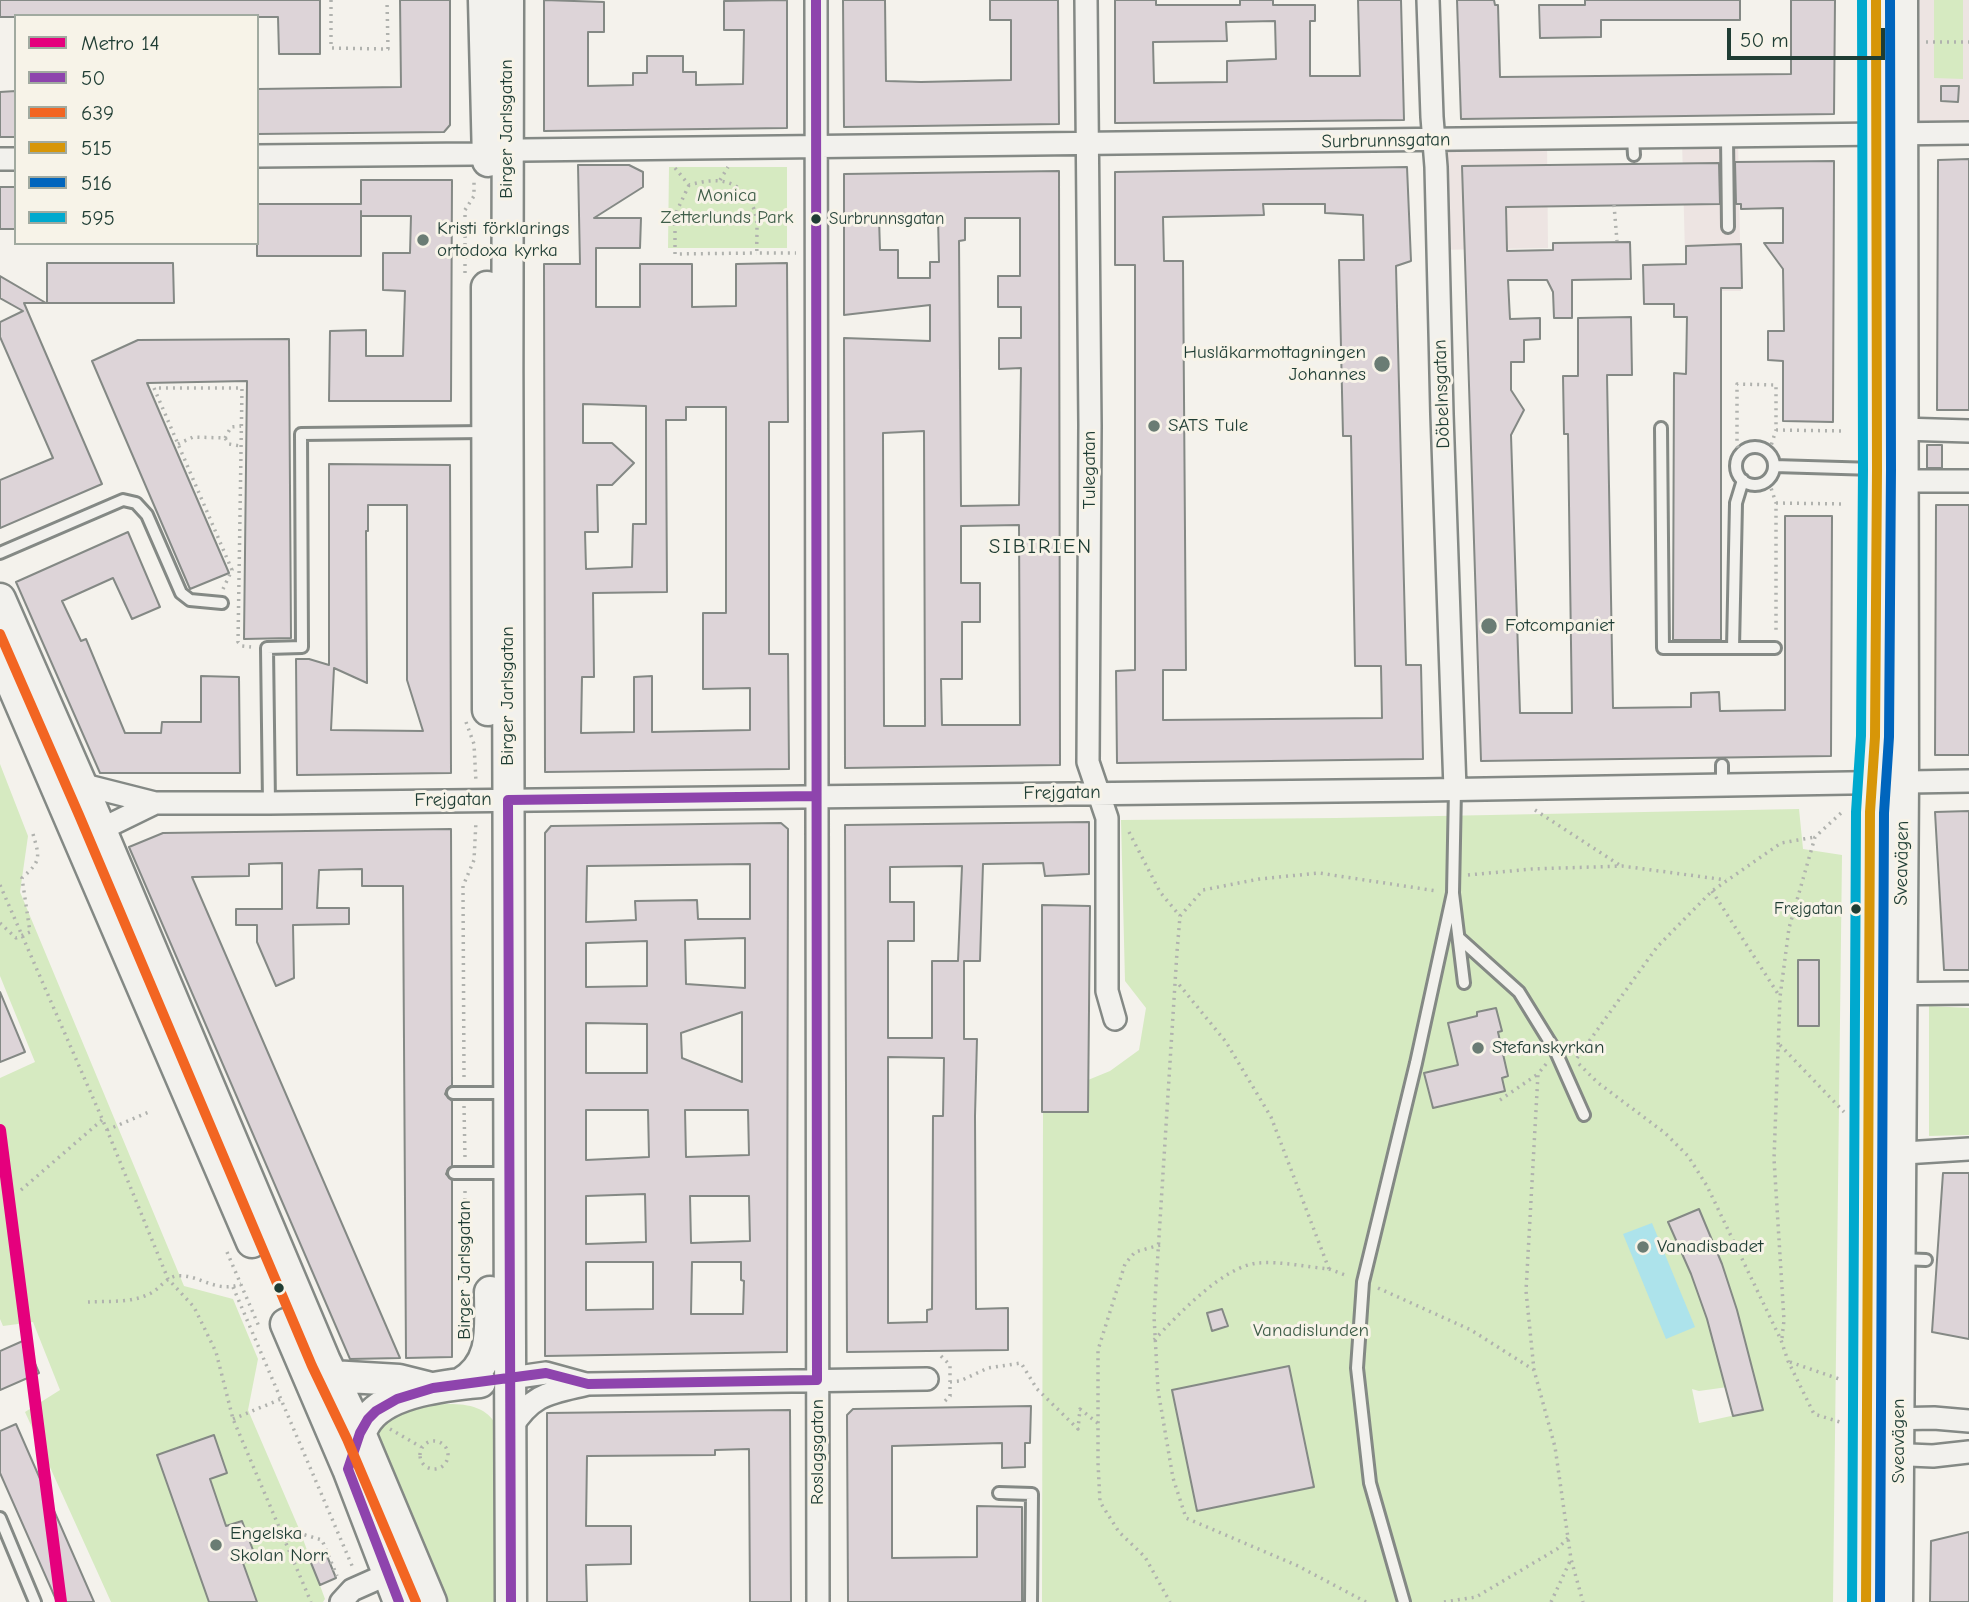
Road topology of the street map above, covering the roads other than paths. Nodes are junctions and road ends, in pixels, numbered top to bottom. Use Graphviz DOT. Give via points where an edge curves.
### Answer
graph roads {
  1 [pos="484,0"];
  2 [pos="508,0"];
  3 [pos="816,0"];
  4 [pos="1086,0"];
  5 [pos="1428,0"];
  6 [pos="1876,0"];
  7 [pos="1902,0"];
  8 [pos="1969,133"];
  9 [pos="1889,135"];
  10 [pos="1727,137"];
  11 [pos="1435,140"];
  12 [pos="1087,145"];
  13 [pos="816,148"];
  14 [pos="490,152"];
  15 [pos="259,156"];
  16 [pos="1728,227"];
  17 [pos="1661,428"];
  18 [pos="1901,429"];
  19 [pos="1969,431"];
  20 [pos="485,432"];
  21 [pos="1774,467"];
  22 [pos="1890,475"];
  23 [pos="1743,480"];
  24 [pos="1969,481"];
  25 [pos="0,553"];
  26 [pos="0,599"];
  27 [pos="219,603"];
  28 [pos="1733,648"];
  29 [pos="1775,648"];
  30 [pos="0,656"];
  31 [pos="1969,781"];
  32 [pos="1872,782"];
  33 [pos="1903,782"];
  34 [pos="80,783"];
  35 [pos="1455,789"];
  36 [pos="1098,793"];
  37 [pos="815,796"];
  38 [pos="491,800"];
  39 [pos="155,803"];
  40 [pos="269,803"];
  41 [pos="102,834"];
  42 [pos="1453,893"];
  43 [pos="1459,938"];
  44 [pos="1464,983"];
  45 [pos="1870,993"];
  46 [pos="1900,993"];
  47 [pos="1969,993"];
  48 [pos="1115,1019"];
  49 [pos="1584,1115"];
  50 [pos="1969,1149"];
  51 [pos="1869,1154"];
  52 [pos="1899,1154"];
  53 [pos="479,1173"];
  54 [pos="331,1376"];
  55 [pos="511,1378"];
  56 [pos="927,1379"];
  57 [pos="817,1380"];
  58 [pos="588,1384"];
  59 [pos="447,1386"];
  60 [pos="1899,1418"];
  61 [pos="1855,1421"];
  62 [pos="1969,1421"];
  63 [pos="373,1430"];
  64 [pos="510,1433"];
  65 [pos="1969,1452"];
  66 [pos="1866,1454"];
  67 [pos="1899,1454"];
  68 [pos="348,1469"];
  69 [pos="999,1493"];
  70 [pos="0,1518"];
  71 [pos="388,1574"];
  72 [pos="340,1591"];
  73 [pos="35,1602"];
  74 [pos="399,1602"];
  75 [pos="431,1602"];
  76 [pos="511,1602"];
  77 [pos="818,1602"];
  78 [pos="1031,1602"];
  79 [pos="1404,1602"];
  80 [pos="1866,1602"];
  81 [pos="1897,1602"];
  1 -- 14 [label="main road, Birger Jarlsgatan"];
  2 -- 14 [label="main road, Birger Jarlsgatan"];
  3 -- 13 [label="street, Roslagsgatan"];
  4 -- 12 [label="street, Tulegatan"];
  5 -- 11 [label="street, Döbelnsgatan"];
  6 -- 9 [label="main road, Sveavägen"];
  7 -- 9 [label="main road, Sveavägen"];
  8 -- 9 [label="street, Surbrunnsgatan"];
  9 -- 10 [label="street, Surbrunnsgatan"];
  9 -- 18 [label="main road, Sveavägen"];
  9 -- 22 [label="main road, Sveavägen"];
  10 -- 11 [label="street, Surbrunnsgatan" via="1634,147"];
  10 -- 16 [label="lane"];
  11 -- 12 [label="street, Surbrunnsgatan"];
  11 -- 35 [label="street, Döbelnsgatan"];
  12 -- 13 [label="street, Surbrunnsgatan"];
  12 -- 36 [label="street, Tulegatan" via="1088,762"];
  13 -- 14 [label="street, Surbrunnsgatan"];
  13 -- 37 [label="street, Roslagsgatan"];
  14 -- 15 [label="street, Surbrunnsgatan"];
  14 -- 20 [label="main road, Birger Jarlsgatan"];
  14 -- 38 [label="main road, Birger Jarlsgatan"];
  17 -- 28 [label="lane" via="1663,648"];
  18 -- 19 [label="street"];
  18 -- 22 [label="main road, Sveavägen"];
  20 -- 38 [label="main road, Birger Jarlsgatan"];
  20 -- 40 [label="lane" via="301,434 302,647 267,648"];
  21 -- 22 [label="lane"];
  21 -- 23 [label="lane" via="1768,480 1759,485"];
  21 -- 23 [label="lane" via="1769,452 1751,447 1738,458 1737,470"];
  22 -- 24 [label="street"];
  22 -- 32 [label="main road, Sveavägen"];
  22 -- 33 [label="main road, Sveavägen"];
  23 -- 28 [label="lane" via="1736,503"];
  25 -- 27 [label="lane" via="122,500 136,503 147,515 181,593 190,600"];
  26 -- 34 [label="main road"];
  28 -- 29 [label="lane"];
  30 -- 68 [label="main road"];
  31 -- 33 [label="street, Frejgatan"];
  32 -- 33 [label="street, Frejgatan"];
  32 -- 35 [label="street, Frejgatan" via="1722,775"];
  32 -- 45 [label="main road, Sveavägen"];
  33 -- 46 [label="main road, Sveavägen"];
  34 -- 39 [label="street, Frejgatan"];
  34 -- 41 [label="main road"];
  35 -- 36 [label="street, Frejgatan"];
  35 -- 42 [label="lane"];
  36 -- 37 [label="street, Frejgatan"];
  36 -- 48 [label="street, Tulegatan" via="1107,818 1107,991"];
  37 -- 38 [label="street, Frejgatan"];
  37 -- 57 [label="street, Roslagsgatan"];
  38 -- 40 [label="street, Frejgatan"];
  38 -- 53 [label="main road, Birger Jarlsgatan" via="478,1093"];
  39 -- 40 [label="street, Frejgatan"];
  39 -- 41 [label="street, Frejgatan" via="110,825"];
  41 -- 54 [label="main road"];
  42 -- 43 [label="lane"];
  42 -- 79 [label="lane" via="1363,1282 1357,1368 1370,1483"];
  43 -- 44 [label="lane"];
  43 -- 49 [label="lane" via="1519,992 1556,1052"];
  45 -- 46 [label="street"];
  45 -- 51 [label="main road, Sveavägen"];
  46 -- 47 [label="street"];
  46 -- 52 [label="main road, Sveavägen"];
  50 -- 52 [label="street"];
  51 -- 52 [label="street"];
  51 -- 61 [label="main road, Sveavägen"];
  52 -- 60 [label="main road, Sveavägen" via="1912,1259"];
  53 -- 55 [label="main road, Birger Jarlsgatan"];
  53 -- 59 [label="main road, Birger Jarlsgatan" via="488,1344 479,1371"];
  54 -- 59 [label="main road"];
  54 -- 63 [label="main road"];
  55 -- 58 [label="street" via="546,1373"];
  55 -- 59 [label="main road"];
  55 -- 64 [label="main road, Birger Jarlsgatan"];
  56 -- 57 [label="street"];
  57 -- 58 [label="street"];
  57 -- 77 [label="street, Roslagsgatan"];
  58 -- 64 [label="street" via="533,1401 522,1410"];
  59 -- 63 [label="main road" via="384,1406 368,1419"];
  59 -- 64 [label="main road" via="481,1398"];
  60 -- 61 [label="street"];
  60 -- 62 [label="street"];
  60 -- 67 [label="main road, Sveavägen"];
  61 -- 66 [label="main road, Sveavägen"];
  63 -- 68 [label="main road"];
  63 -- 75 [label="main road"];
  64 -- 76 [label="main road, Birger Jarlsgatan"];
  65 -- 67 [label="street"];
  66 -- 67 [label="street"];
  66 -- 80 [label="main road, Sveavägen"];
  67 -- 81 [label="main road, Sveavägen"];
  68 -- 71 [label="main road"];
  69 -- 78 [label="lane" via="1032,1494"];
  70 -- 73 [label="lane"];
  71 -- 72 [label="street" via="349,1592"];
  71 -- 74 [label="main road"];
}
